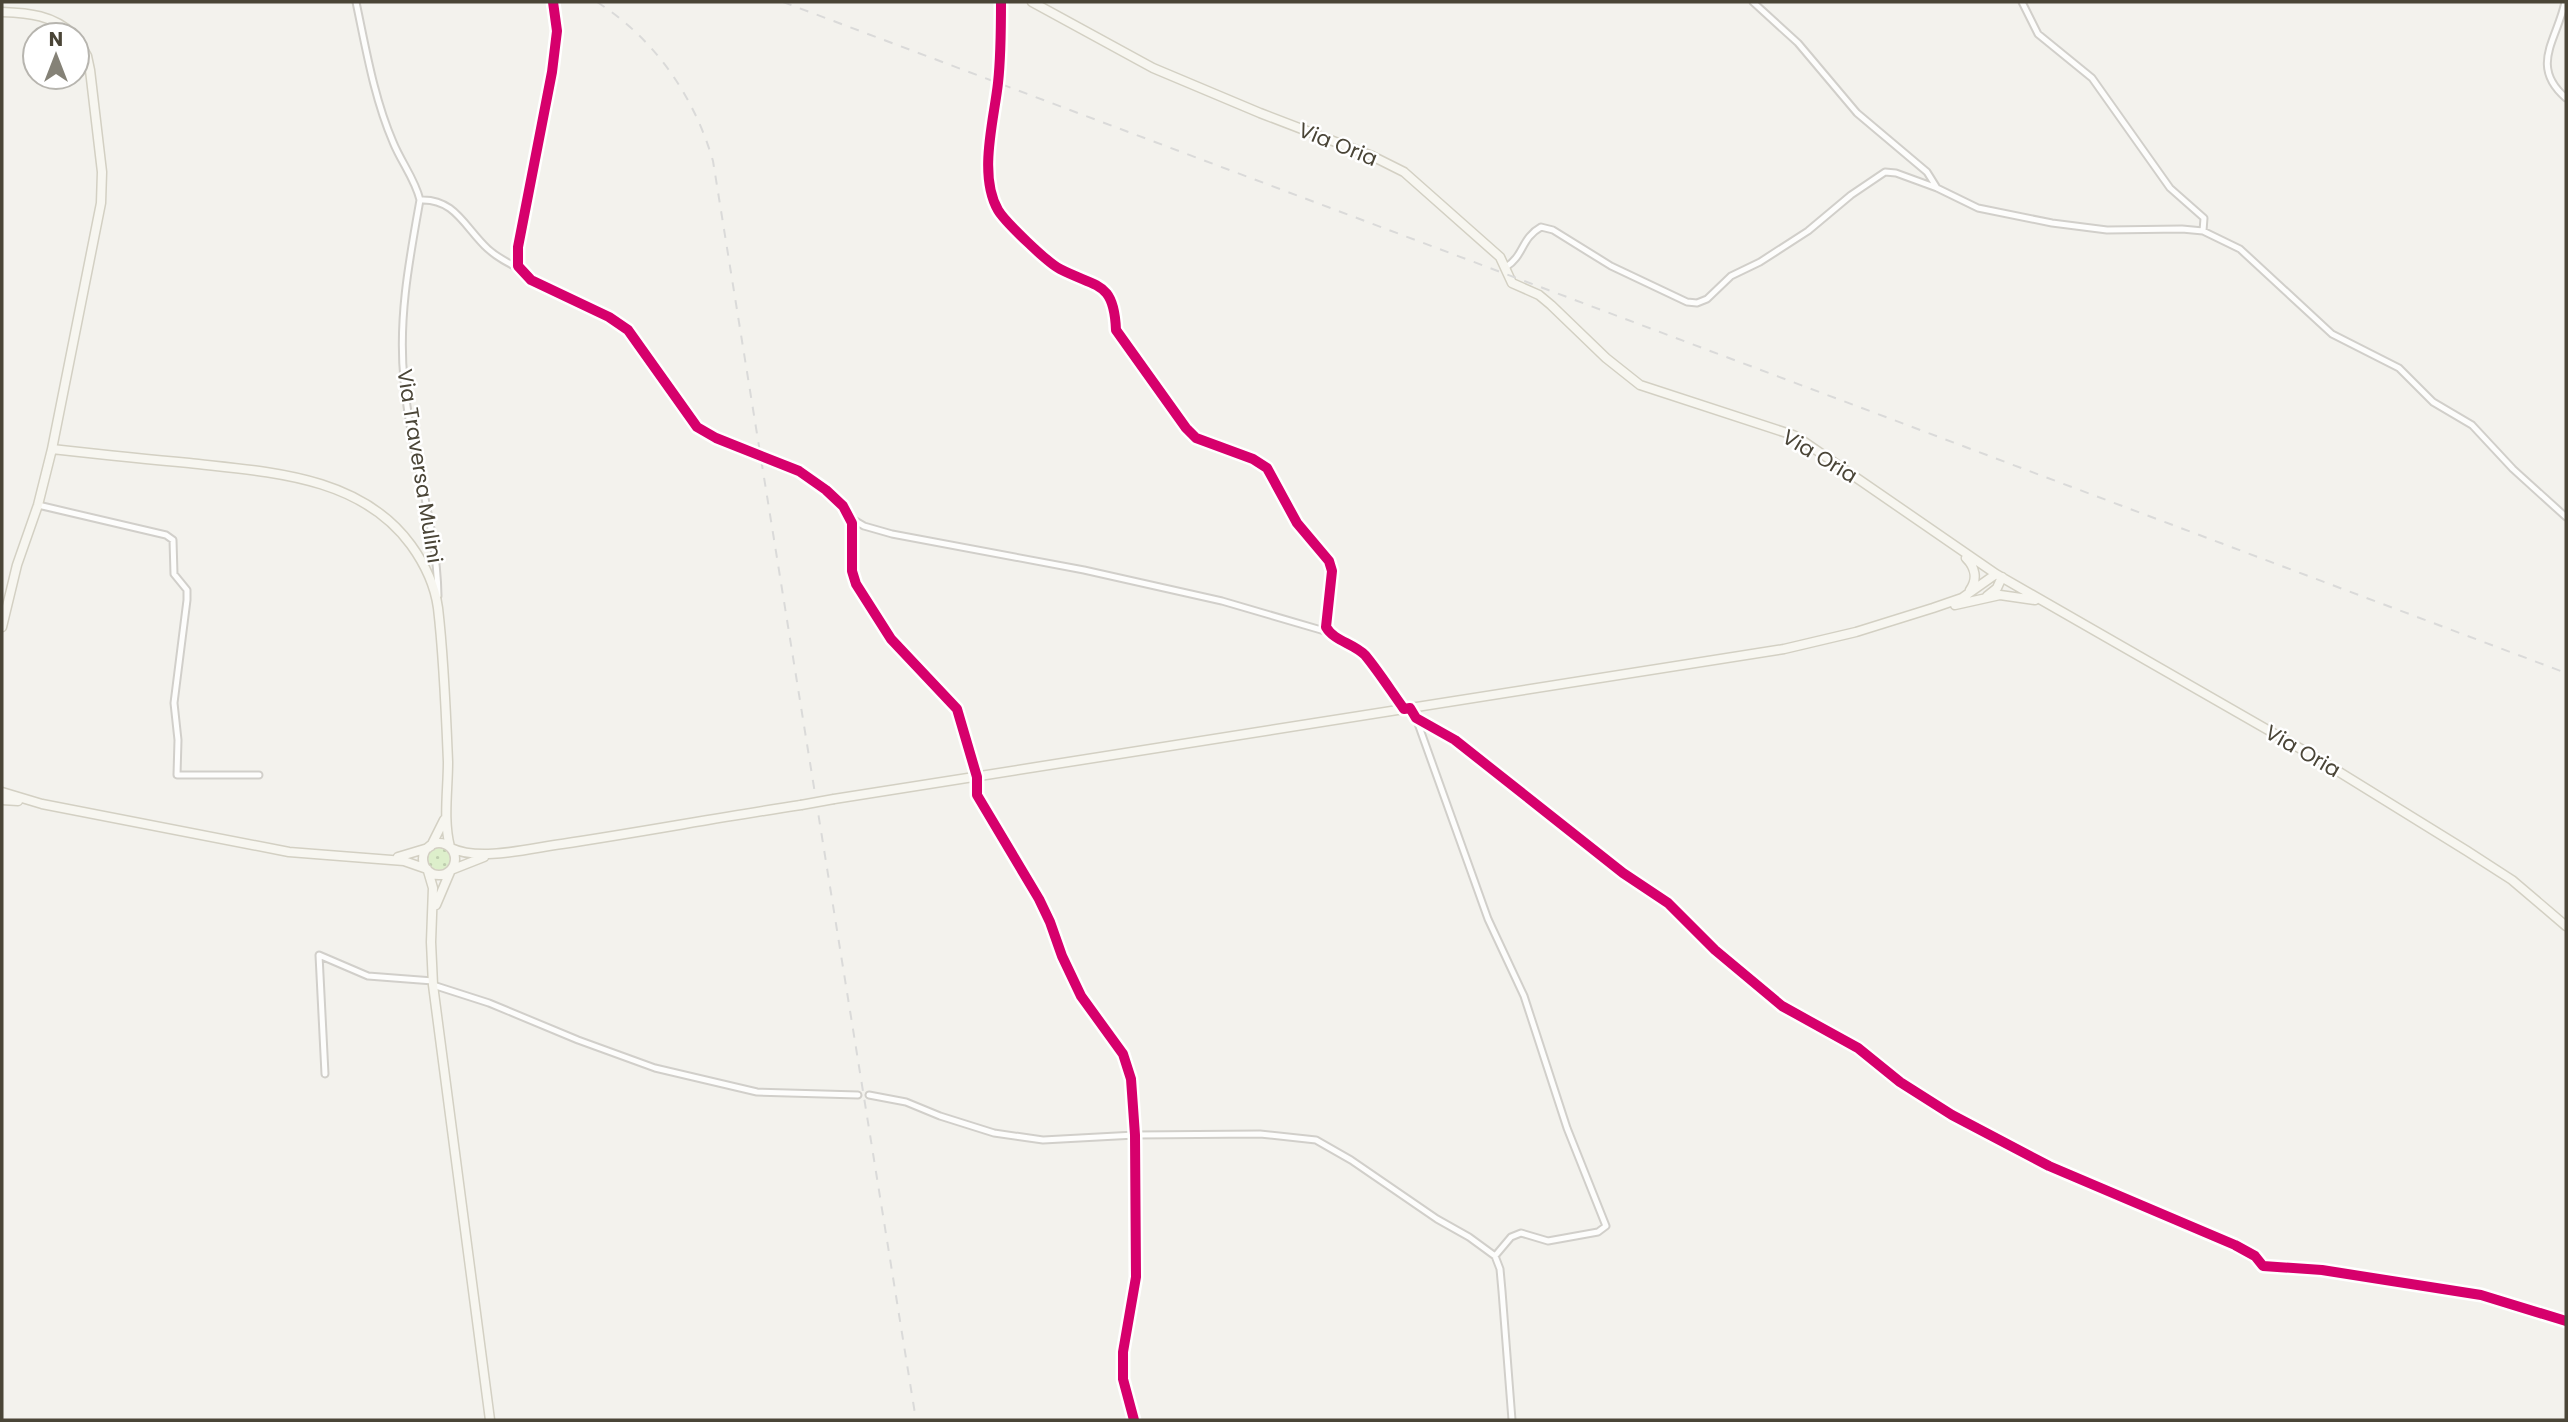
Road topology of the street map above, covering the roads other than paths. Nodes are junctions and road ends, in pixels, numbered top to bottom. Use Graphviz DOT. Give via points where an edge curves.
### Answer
graph roads {
  1 [pos="356,2"];
  2 [pos="554,2"];
  3 [pos="1002,2"];
  4 [pos="1032,2"];
  5 [pos="1753,2"];
  6 [pos="2022,2"];
  7 [pos="2565,2"];
  8 [pos="2,12"];
  9 [pos="55,21"];
  10 [pos="91,78"];
  11 [pos="2566,98"];
  12 [pos="1937,188"];
  13 [pos="419,201"];
  14 [pos="2203,231"];
  15 [pos="1506,267"];
  16 [pos="520,269"];
  17 [pos="52,449"];
  18 [pos="38,505"];
  19 [pos="2566,517"];
  20 [pos="852,519"];
  21 [pos="1957,548"];
  22 [pos="1999,575"];
  23 [pos="1984,597"];
  24 [pos="1962,598"];
  25 [pos="2042,601"];
  26 [pos="438,606"];
  27 [pos="1888,623"];
  28 [pos="2,627"];
  29 [pos="1329,632"];
  30 [pos="1407,709"];
  31 [pos="1416,718"];
  32 [pos="259,775"];
  33 [pos="977,777"];
  34 [pos="2,792"];
  35 [pos="2,800"];
  36 [pos="41,804"];
  37 [pos="447,810"];
  38 [pos="430,847"];
  39 [pos="451,848"];
  40 [pos="496,853"];
  41 [pos="381,859"];
  42 [pos="428,870"];
  43 [pos="451,871"];
  44 [pos="433,918"];
  45 [pos="2566,926"];
  46 [pos="433,983"];
  47 [pos="325,1074"];
  48 [pos="858,1095"];
  49 [pos="869,1095"];
  50 [pos="1135,1135"];
  51 [pos="1495,1256"];
  52 [pos="2566,1321"];
  53 [pos="490,1420"];
  54 [pos="1134,1420"];
  55 [pos="1512,1420"];
  1 -- 13 [label="street" via="381,109"];
  2 -- 16 [label="street" via="555,54 518,247"];
  3 -- 29 [label="street" via="989,160 991,192 998,211 1058,269 1096,284 1111,298 1116,330 1196,438 1267,468 1297,523 1329,561"];
  4 -- 15 [label="main road, Via Oria" via="1153,68 1404,172"];
  5 -- 12 [label="street" via="1798,43 1857,113 1927,172"];
  6 -- 14 [label="street" via="2038,34 2092,78 2170,188 2204,218"];
  7 -- 11 [label="street" via="2546,69"];
  8 -- 9 [label="main road" via="35,14"];
  10 -- 17 [label="main road" via="102,194"];
  12 -- 14 [label="street" via="1978,208 2052,223 2107,230"];
  12 -- 15 [label="street" via="1885,172 1808,231 1731,276 1697,303 1611,266 1541,226 1531,232 1515,262"];
  13 -- 16 [label="street" via="441,202 486,247"];
  13 -- 26 [label="street, Via Traversa Mulini" via="404,292 404,381 438,581"];
  14 -- 19 [label="street" via="2240,249 2332,334 2399,368 2433,402 2472,425"];
  15 -- 21 [label="main road, Via Oria" via="1512,283 1539,295 1640,384 1793,435"];
  16 -- 20 [label="street" via="539,284 628,330 697,427 799,471 831,495"];
  17 -- 18 [label="main road"];
  17 -- 26 [label="main road" via="253,470 329,486 374,508 401,531 429,576"];
  18 -- 28 [label="main road"];
  18 -- 32 [label="street" via="170,537 174,574 187,590 174,694 177,775"];
  20 -- 29 [label="street" via="892,534 1084,569 1222,601"];
  20 -- 33 [label="street" via="856,584 891,639 957,709"];
  21 -- 22 [label="main road, Via Oria"];
  21 -- 24 [label="main road" via="1970,561 1975,577 1973,587"];
  22 -- 23 [label="main road" via="1997,589"];
  22 -- 24 [label="main road"];
  22 -- 25 [label="main road, Via Oria"];
  23 -- 25 [label="main road"];
  23 -- 27 [label="main road"];
  24 -- 27 [label="main road"];
  25 -- 45 [label="main road, Via Oria" via="2367,788 2512,880"];
  26 -- 37 [label="main road"];
  27 -- 30 [label="main road" via="1784,649"];
  29 -- 30 [label="street" via="1364,655"];
  30 -- 31 [label="street"];
  30 -- 33 [label="main road"];
  31 -- 51 [label="street" via="1488,919 1524,996 1567,1128 1606,1226 1598,1232 1548,1241 1521,1233 1511,1237"];
  31 -- 52 [label="street" via="1455,740 1668,904 1782,1006 1858,1048 1952,1115 2049,1166 2235,1245 2263,1266 2322,1270 2481,1295"];
  33 -- 40 [label="main road, bridge"];
  33 -- 50 [label="street" via="977,795 1039,899 1081,996 1123,1054 1131,1079"];
  34 -- 36 [label="main road"];
  35 -- 36 [label="main road"];
  36 -- 41 [label="main road" via="289,852"];
  37 -- 38 [label="main road"];
  37 -- 39 [label="main road"];
  38 -- 39 [label="main road" via="441,843"];
  38 -- 41 [label="main road"];
  38 -- 42 [label="main road" via="424,860"];
  39 -- 40 [label="main road" via="467,854"];
  39 -- 43 [label="main road" via="456,859"];
  40 -- 43 [label="main road"];
  41 -- 42 [label="main road"];
  42 -- 43 [label="main road" via="439,875"];
  42 -- 44 [label="main road"];
  43 -- 44 [label="main road"];
  44 -- 46 [label="main road"];
  46 -- 47 [label="street" via="368,976 319,955"];
  46 -- 48 [label="street" via="655,1068 757,1092"];
  46 -- 53 [label="main road"];
  49 -- 50 [label="street" via="906,1102 994,1133 1043,1140"];
  50 -- 51 [label="street" via="1260,1134 1316,1140"];
  50 -- 54 [label="street" via="1136,1277 1123,1352 1123,1379"];
  51 -- 55 [label="street" via="1500,1269"];
}
